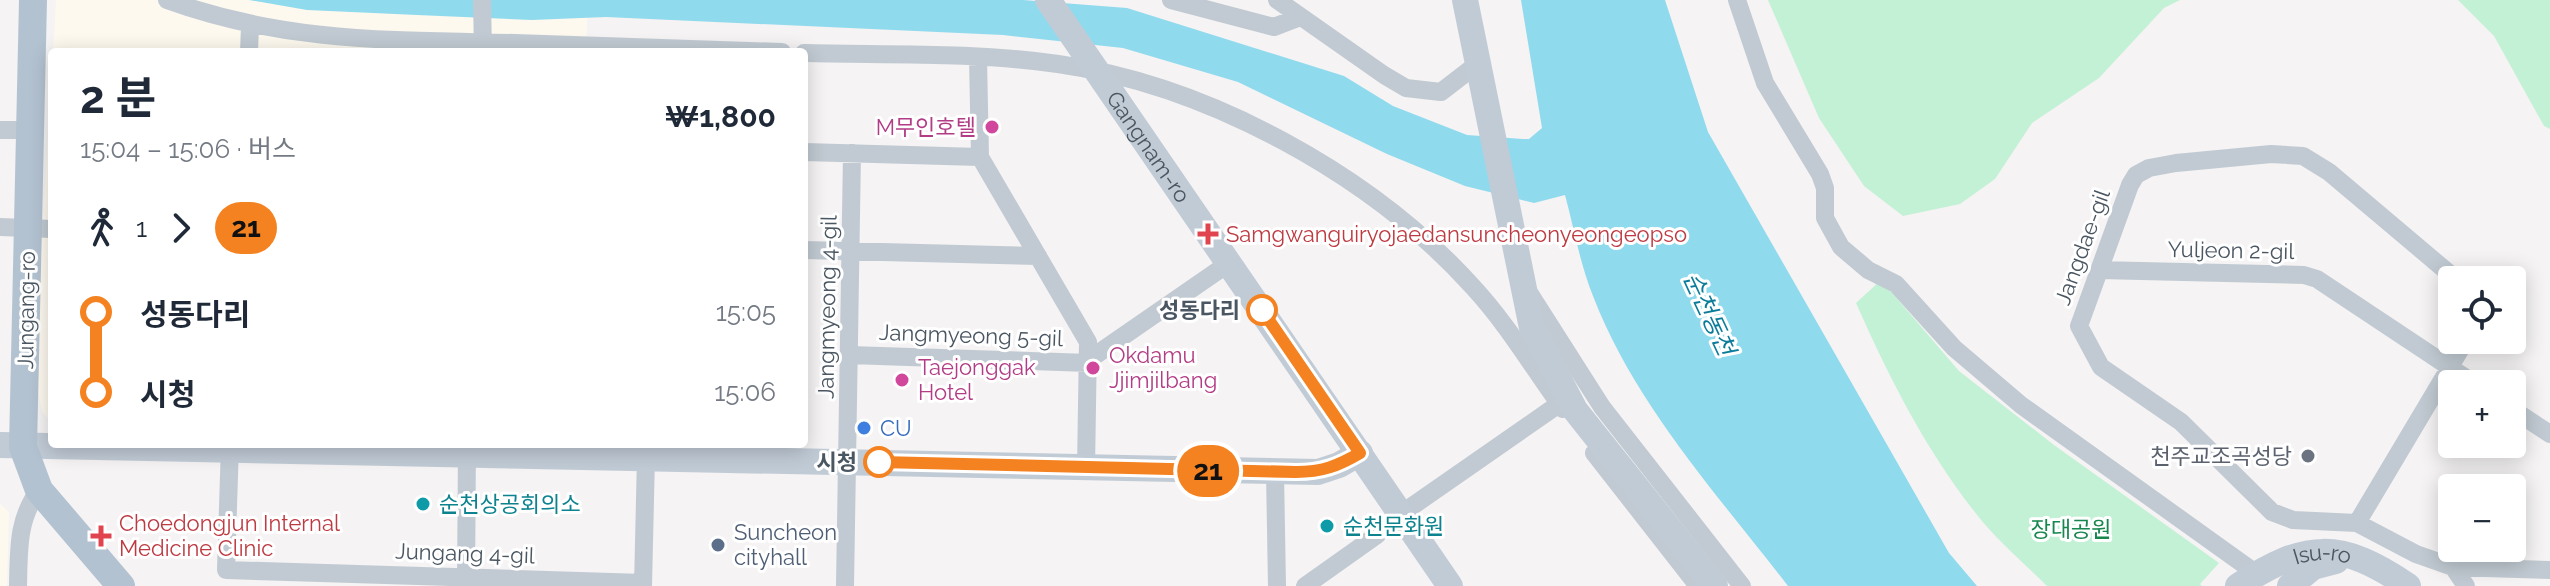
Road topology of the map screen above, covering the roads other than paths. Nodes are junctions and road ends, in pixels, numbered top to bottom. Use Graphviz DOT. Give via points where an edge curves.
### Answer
graph roads {
  1 [pos="33,0"];
  2 [pos="167,0"];
  3 [pos="482,0"];
  4 [pos="1048,0"];
  5 [pos="1171,0"];
  6 [pos="1277,0"];
  7 [pos="1465,0"];
  8 [pos="1737,0"];
  9 [pos="1300,17"];
  10 [pos="250,26"];
  11 [pos="482,43"];
  12 [pos="249,48"];
  13 [pos="570,48"];
  14 [pos="808,53"];
  15 [pos="978,58"];
  16 [pos="1094,63"];
  17 [pos="1477,73"];
  18 [pos="0,130"];
  19 [pos="30,130"];
  20 [pos="808,152"];
  21 [pos="852,153"];
  22 [pos="980,157"];
  23 [pos="27,228"];
  24 [pos="808,250"];
  25 [pos="851,251"];
  26 [pos="1038,256"];
  27 [pos="1229,263"];
  28 [pos="2440,266"];
  29 [pos="2099,270"];
  30 [pos="1525,285"];
  31 [pos="2457,354"];
  32 [pos="850,355"];
  33 [pos="1090,361"];
  34 [pos="2449,367"];
  35 [pos="2454,370"];
  36 [pos="1559,404"];
  37 [pos="2526,418"];
  38 [pos="2550,434"];
  39 [pos="1594,435"];
  40 [pos="11,446"];
  41 [pos="48,446"];
  42 [pos="230,448"];
  43 [pos="388,448"];
  44 [pos="467,449"];
  45 [pos="578,450"];
  46 [pos="1360,453"];
  47 [pos="646,456"];
  48 [pos="849,461"];
  49 [pos="1086,469"];
  50 [pos="1275,472"];
  51 [pos="39,490"];
  52 [pos="1401,514"];
  53 [pos="2357,523"];
  54 [pos="1377,535"];
  55 [pos="2379,566"];
  56 [pos="2453,567"];
  57 [pos="2550,570"];
  58 [pos="290,578"];
  59 [pos="2247,580"];
  60 [pos="466,582"];
  61 [pos="643,584"];
  62 [pos="18,586"];
  63 [pos="121,586"];
  64 [pos="845,586"];
  65 [pos="1277,586"];
  66 [pos="1305,586"];
  67 [pos="1450,586"];
  68 [pos="1698,586"];
  69 [pos="1715,586"];
  70 [pos="1727,586"];
  71 [pos="1742,586"];
  72 [pos="2290,586"];
  73 [pos="2408,586"];
  74 [pos="2466,586"];
  1 -- 19 [label="main road, Jungang-ro"];
  2 -- 10 [label="street"];
  3 -- 11 [label="street"];
  4 -- 16 [label="main road, Gangnam-ro"];
  5 -- 9 [label="street" via="1274,27"];
  6 -- 9 [label="street"];
  7 -- 17 [label="main road"];
  8 -- 59 [label="street" via="1765,83 1820,174 1825,218 1841,247 1868,270 1896,284 1954,348 2021,405"];
  9 -- 17 [label="street" via="1406,88 1441,92"];
  10 -- 11 [label="street" via="289,33"];
  10 -- 12 [label="street"];
  11 -- 13 [label="street"];
  14 -- 15 [label="street"];
  15 -- 16 [label="street"];
  15 -- 22 [label="street"];
  16 -- 27 [label="main road, Gangnam-ro"];
  16 -- 36 [label="street" via="1228,113 1304,153 1374,201 1475,288"];
  17 -- 30 [label="main road"];
  18 -- 19 [label="street"];
  19 -- 23 [label="main road, Jungang-ro"];
  20 -- 21 [label="street"];
  21 -- 22 [label="street"];
  21 -- 25 [label="street, Jangmyeong 4-gil"];
  22 -- 26 [label="street"];
  23 -- 40 [label="main road, Jungang-ro"];
  24 -- 25 [label="street"];
  25 -- 26 [label="street"];
  25 -- 32 [label="street, Jangmyeong 4-gil"];
  26 -- 33 [label="street" via="1082,331"];
  27 -- 33 [label="street"];
  27 -- 46 [label="main road, Gangnam-ro"];
  28 -- 29 [label="street, Jangdae-gil" via="2319,165 2303,156 2280,155 2176,163 2136,175"];
  29 -- 34 [label="street, Yuljeon 2-gil" via="2304,275"];
  29 -- 53 [label="street, Jangdae-gil" via="2079,326 2101,367 2181,422 2272,512 2293,520"];
  30 -- 39 [label="main road" via="1532,328 1545,358"];
  30 -- 70 [label="main road" via="1548,338 1590,410"];
  30 -- 71 [label="street" via="1602,407"];
  31 -- 34 [label="street"];
  32 -- 33 [label="street, Jangmyeong 5-gil"];
  32 -- 48 [label="street, Jangmyeong 4-gil"];
  33 -- 49 [label="street"];
  34 -- 35 [label="street, Yuljeon 2-gil"];
  34 -- 53 [label="street"];
  36 -- 39 [label="street"];
  36 -- 52 [label="street"];
  36 -- 68 [label="street"];
  37 -- 38 [label="street"];
  39 -- 69 [label="main road"];
  40 -- 41 [label="main road"];
  40 -- 51 [label="main road, Jungang-ro"];
  42 -- 58 [label="street, Jungang 4-gil" via="226,570"];
  43 -- 44 [label="main road"];
  44 -- 45 [label="main road"];
  44 -- 60 [label="street"];
  45 -- 47 [label="main road"];
  46 -- 50 [label="main road" via="1318,472"];
  46 -- 52 [label="main road, Gangnam-ro"];
  47 -- 48 [label="main road"];
  47 -- 61 [label="street"];
  48 -- 49 [label="main road"];
  48 -- 64 [label="street, Jangmyeong 4-gil"];
  49 -- 50 [label="main road"];
  50 -- 65 [label="street"];
  51 -- 62 [label="street" via="20,529"];
  51 -- 63 [label="main road, Jungang-ro"];
  52 -- 67 [label="main road, Gangnam-ro"];
  53 -- 56 [label="street"];
  54 -- 66 [label="street"];
  55 -- 59 [label="main road, Isu-ro" via="2347,553 2322,552 2293,557"];
  55 -- 72 [label="main road" via="2323,562"];
  55 -- 73 [label="main road, Isu-ro"];
  56 -- 57 [label="street"];
  56 -- 74 [label="street"];
  58 -- 60 [label="street, Jungang 4-gil"];
  60 -- 61 [label="street, Jungang 4-gil"];
}
